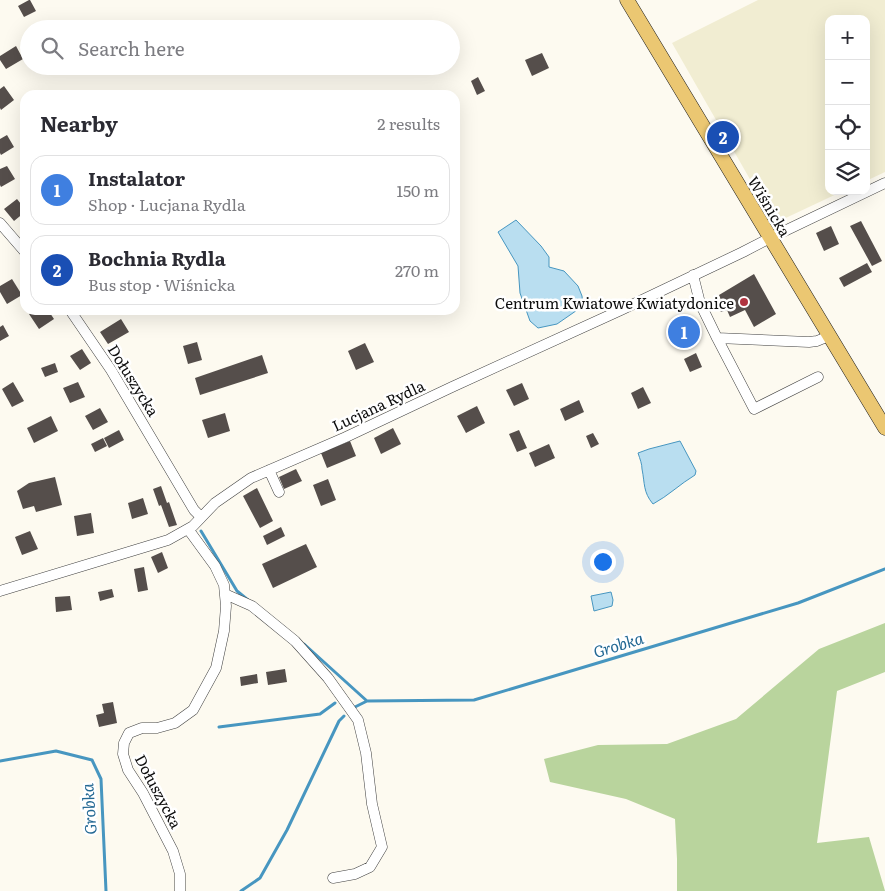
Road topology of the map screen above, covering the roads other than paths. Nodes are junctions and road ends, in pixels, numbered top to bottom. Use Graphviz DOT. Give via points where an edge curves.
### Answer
graph roads {
  1 [pos="627,0"];
  2 [pos="885,183"];
  3 [pos="0,223"];
  4 [pos="770,238"];
  5 [pos="20,246"];
  6 [pos="693,275"];
  7 [pos="73,315"];
  8 [pos="829,336"];
  9 [pos="717,338"];
  10 [pos="818,377"];
  11 [pos="885,428"];
  12 [pos="269,470"];
  13 [pos="279,492"];
  14 [pos="201,517"];
  15 [pos="188,528"];
  16 [pos="0,592"];
  17 [pos="225,594"];
  18 [pos="332,878"];
  19 [pos="180,891"];
  1 -- 4 [label="main road, Wiśnicka"];
  2 -- 4 [label="street, Lucjana Rydla"];
  3 -- 5 [label="street"];
  4 -- 6 [label="street, Lucjana Rydla"];
  4 -- 8 [label="main road, Wiśnicka"];
  6 -- 9 [label="street" via="700,303"];
  6 -- 12 [label="street, Lucjana Rydla"];
  7 -- 14 [label="street, Dołuszycka"];
  8 -- 9 [label="street" via="809,342"];
  8 -- 11 [label="main road, Wiśnicka"];
  9 -- 10 [label="street" via="754,409"];
  12 -- 13 [label="street"];
  12 -- 14 [label="street, Lucjana Rydla" via="251,478"];
  14 -- 15 [label="street, Lucjana Rydla"];
  15 -- 16 [label="street, Lucjana Rydla" via="168,540"];
  15 -- 17 [label="street, Dołuszycka" via="215,566"];
  17 -- 18 [label="street" via="252,606 295,641 328,678 358,720 382,848 370,867 355,874"];
  17 -- 19 [label="street, Dołuszycka" via="224,631 216,668 193,710 175,723 129,733 124,742 123,754 128,770 173,851 180,874"];
}
